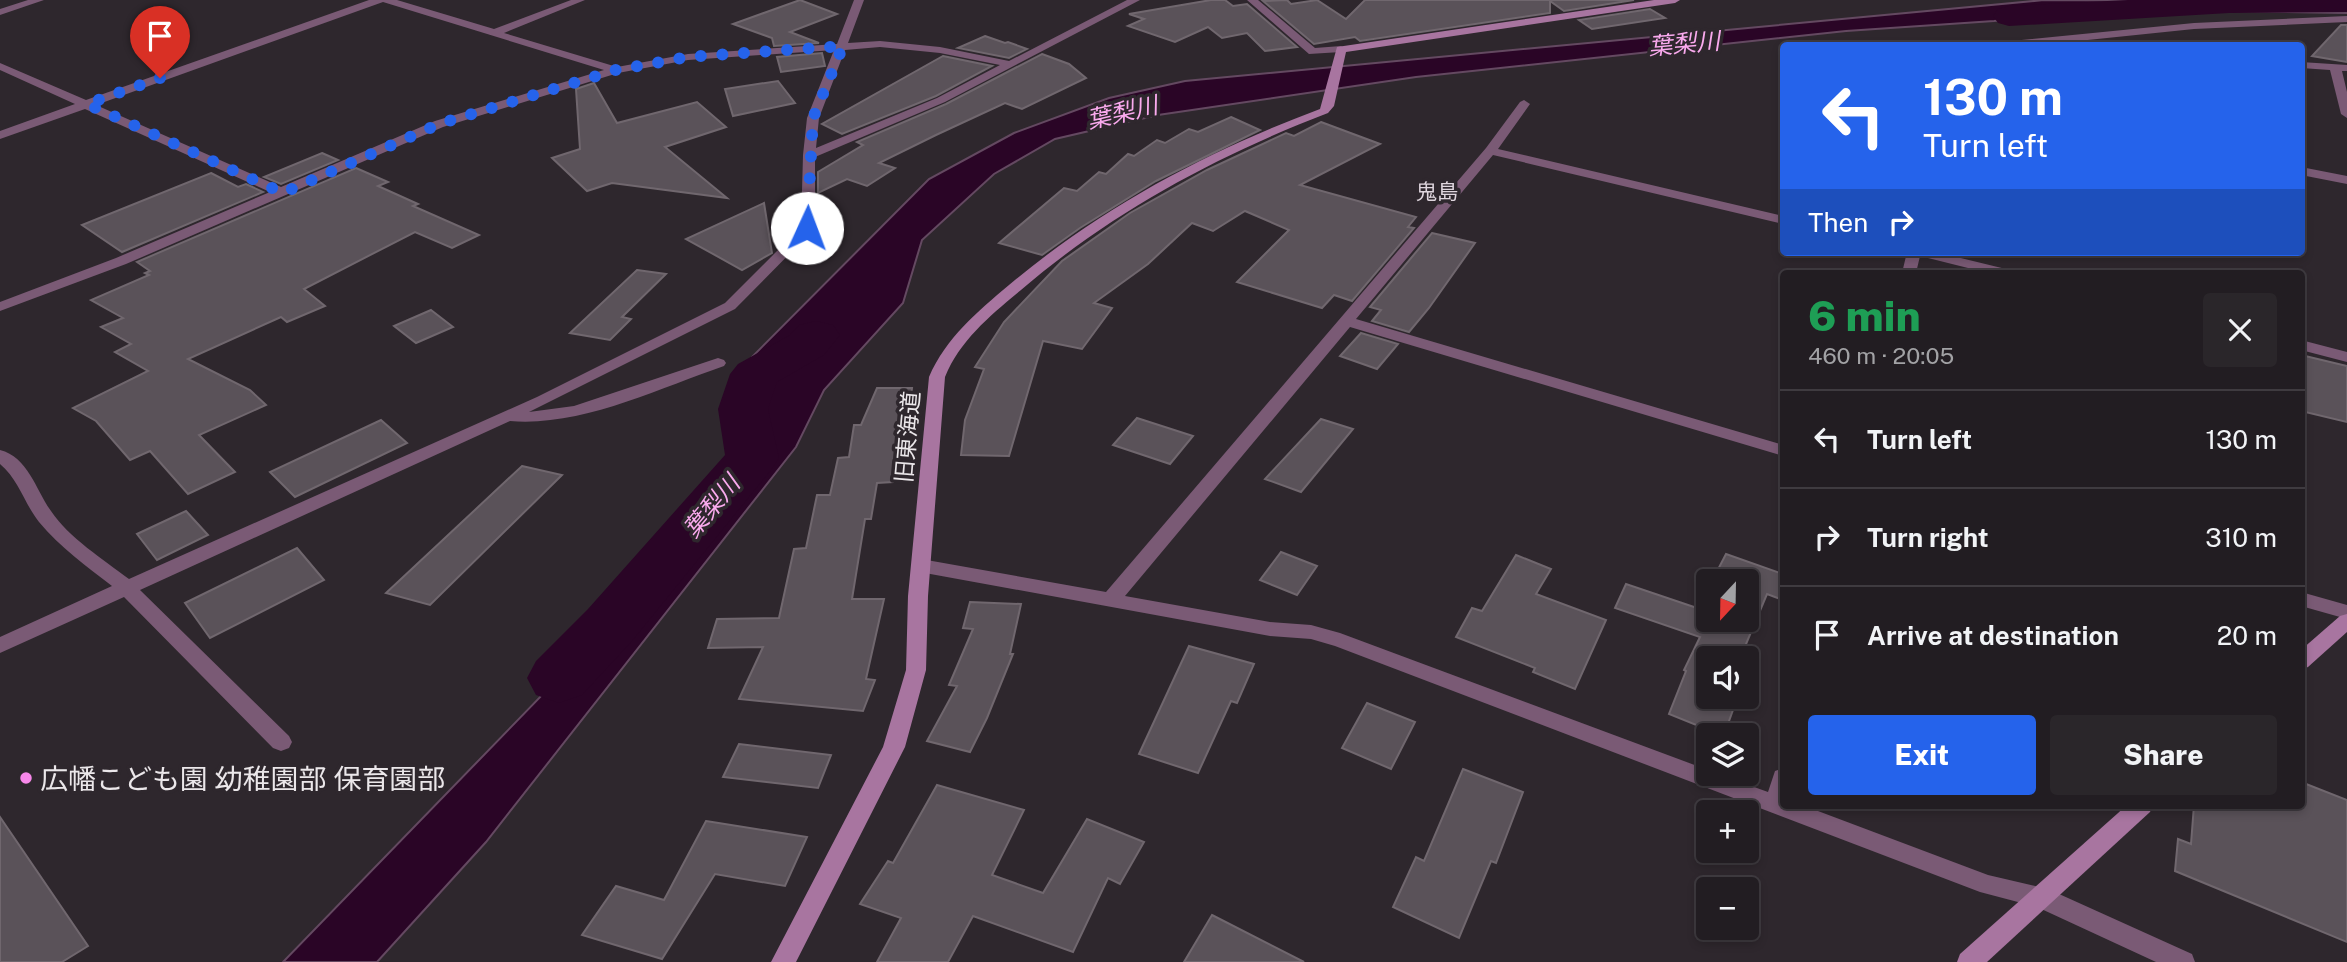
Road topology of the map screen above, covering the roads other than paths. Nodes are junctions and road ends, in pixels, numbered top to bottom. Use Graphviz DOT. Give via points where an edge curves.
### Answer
graph roads {
  1 [pos="39,0"];
  2 [pos="379,0"];
  3 [pos="386,0"];
  4 [pos="580,0"];
  5 [pos="859,0"];
  6 [pos="1135,0"];
  7 [pos="1252,0"];
  8 [pos="1675,0"];
  9 [pos="0,12"];
  10 [pos="2347,19"];
  11 [pos="491,34"];
  12 [pos="2024,42"];
  13 [pos="843,46"];
  14 [pos="1340,54"];
  15 [pos="1010,64"];
  16 [pos="2305,65"];
  17 [pos="0,66"];
  18 [pos="2341,68"];
  19 [pos="616,70"];
  20 [pos="87,104"];
  21 [pos="1524,104"];
  22 [pos="2347,114"];
  23 [pos="0,135"];
  24 [pos="1490,151"];
  25 [pos="809,155"];
  26 [pos="2305,172"];
  27 [pos="2347,180"];
  28 [pos="283,193"];
  29 [pos="1780,219"];
  30 [pos="1934,256"];
  31 [pos="1992,270"];
  32 [pos="0,307"];
  33 [pos="1346,321"];
  34 [pos="2305,346"];
  35 [pos="2347,357"];
  36 [pos="718,363"];
  37 [pos="506,416"];
  38 [pos="1780,450"];
  39 [pos="0,455"];
  40 [pos="921,566"];
  41 [pos="126,587"];
  42 [pos="1111,599"];
  43 [pos="2305,600"];
  44 [pos="2347,612"];
  45 [pos="2347,621"];
  46 [pos="0,645"];
  47 [pos="2305,658"];
  48 [pos="281,742"];
  49 [pos="1780,789"];
  50 [pos="1776,805"];
  51 [pos="1780,807"];
  52 [pos="1787,809"];
  53 [pos="2138,809"];
  54 [pos="2040,897"];
  55 [pos="783,962"];
  56 [pos="1969,962"];
  57 [pos="2183,962"];
  1 -- 9 [label="street"];
  2 -- 20 [label="street"];
  3 -- 11 [label="street"];
  4 -- 11 [label="street"];
  5 -- 13 [label="street"];
  6 -- 15 [label="street"];
  7 -- 14 [label="street" via="1313,52"];
  8 -- 14 [label="main road"];
  10 -- 12 [label="street" via="2194,26"];
  11 -- 19 [label="street"];
  13 -- 15 [label="street" via="911,46"];
  13 -- 19 [label="street" via="688,57"];
  13 -- 25 [label="street" via="813,118"];
  14 -- 40 [label="main road, 旧東海道" via="1324,111 1219,155 1093,225 1040,265 962,337 937,377"];
  15 -- 25 [label="street" via="906,116"];
  16 -- 18 [label="street"];
  17 -- 20 [label="street"];
  18 -- 22 [label="street"];
  19 -- 28 [label="street" via="439,124"];
  20 -- 23 [label="street"];
  20 -- 28 [label="street"];
  21 -- 24 [label="street"];
  24 -- 29 [label="street"];
  24 -- 33 [label="street"];
  25 -- 37 [label="street" via="807,228 730,306"];
  26 -- 27 [label="street"];
  28 -- 32 [label="street"];
  30 -- 31 [label="street"];
  33 -- 38 [label="street"];
  33 -- 42 [label="street"];
  34 -- 35 [label="street"];
  36 -- 37 [label="street" via="577,411 536,418"];
  37 -- 41 [label="street"];
  39 -- 41 [label="street" via="20,472 45,517"];
  40 -- 42 [label="street"];
  40 -- 55 [label="main road, 旧東海道" via="916,670 894,747"];
  41 -- 46 [label="street"];
  41 -- 48 [label="street"];
  42 -- 50 [label="street" via="1340,640"];
  43 -- 44 [label="street"];
  45 -- 47 [label="main road"];
  49 -- 50 [label="street"];
  50 -- 51 [label="street"];
  52 -- 54 [label="street" via="1988,885"];
  53 -- 54 [label="main road"];
  54 -- 56 [label="main road"];
  54 -- 57 [label="street"];
}
